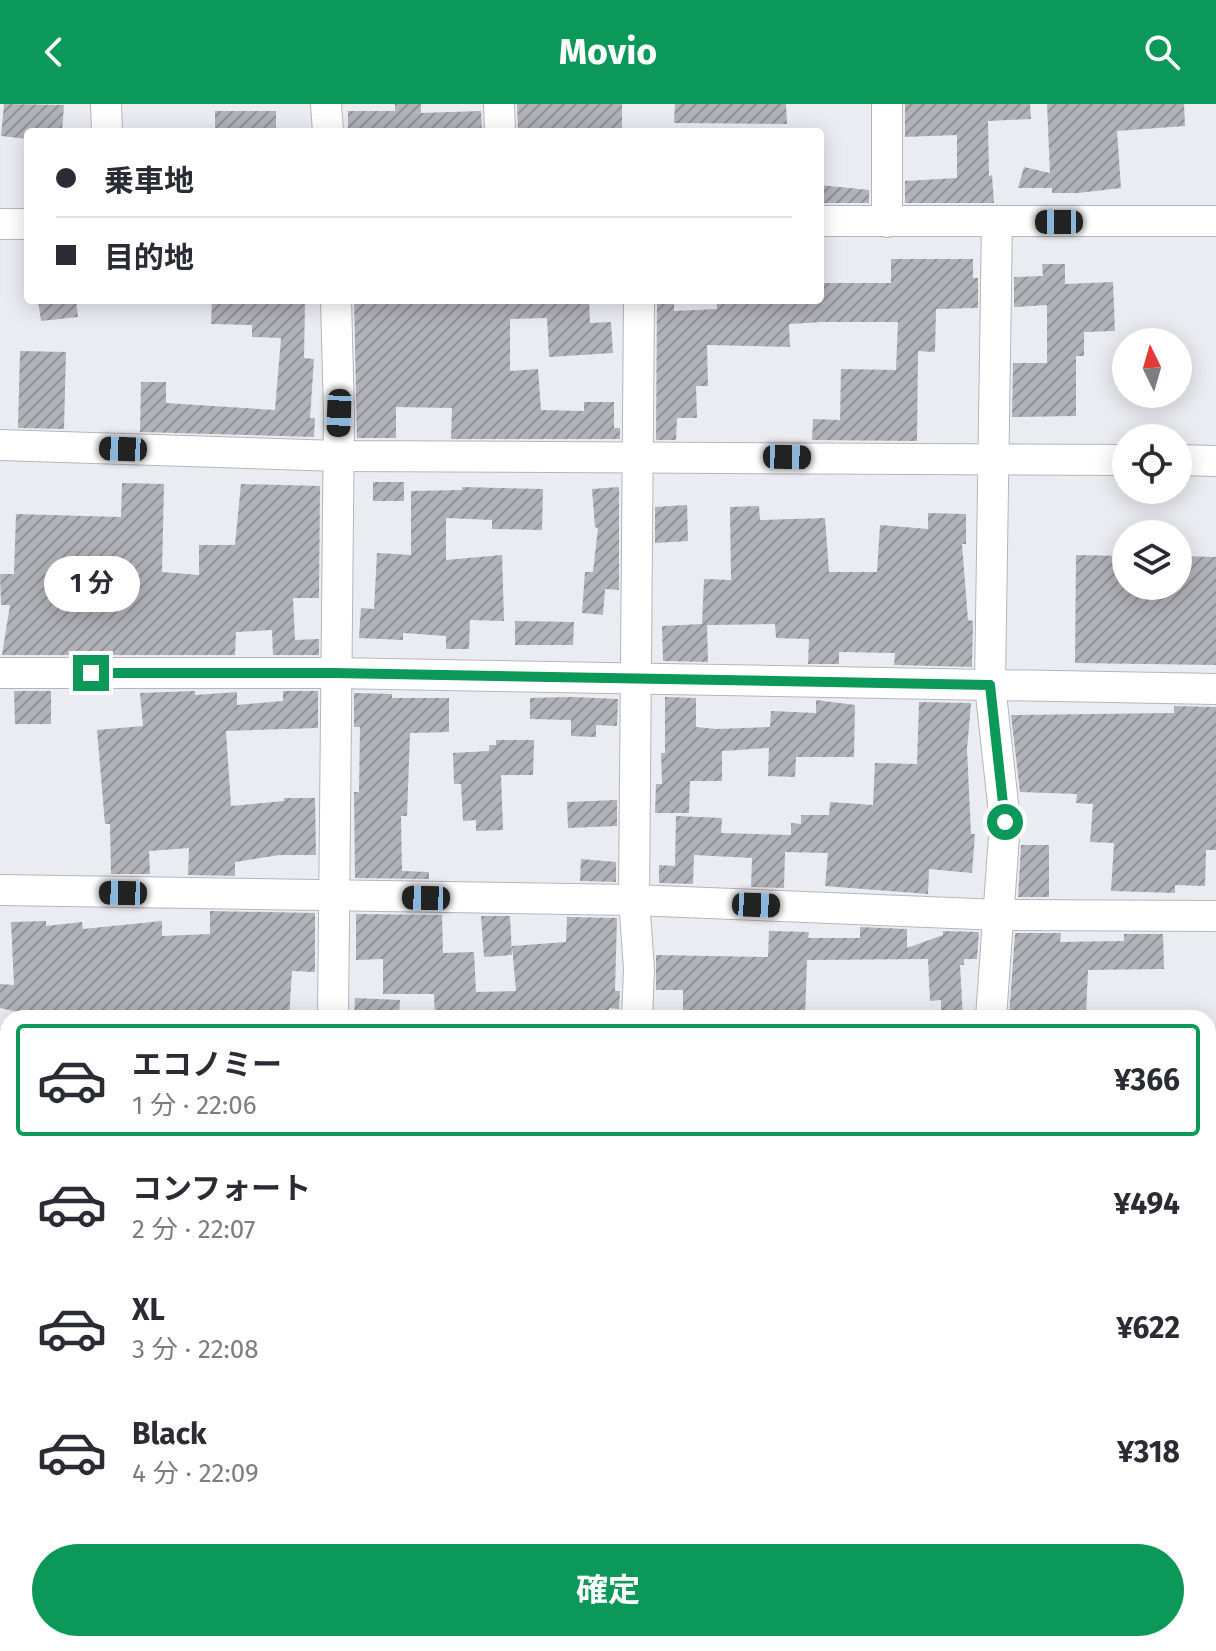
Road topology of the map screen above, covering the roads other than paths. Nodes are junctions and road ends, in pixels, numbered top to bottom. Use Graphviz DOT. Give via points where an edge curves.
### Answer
graph roads {
  1 [pos="106,104"];
  2 [pos="326,104"];
  3 [pos="499,104"];
  4 [pos="887,104"];
  5 [pos="107,128"];
  6 [pos="328,128"];
  7 [pos="500,128"];
  8 [pos="824,221"];
  9 [pos="1216,221"];
  10 [pos="887,222"];
  11 [pos="997,222"];
  12 [pos="0,224"];
  13 [pos="24,224"];
  14 [pos="336,304"];
  15 [pos="639,304"];
  16 [pos="0,445"];
  17 [pos="338,456"];
  18 [pos="638,456"];
  19 [pos="995,460"];
  20 [pos="1112,460"];
  21 [pos="1192,460"];
  22 [pos="1216,461"];
  23 [pos="0,673"];
  24 [pos="334,673"];
  25 [pos="638,680"];
  26 [pos="990,685"];
  27 [pos="1216,689"];
  28 [pos="0,890"];
  29 [pos="337,897"];
  30 [pos="634,900"];
  31 [pos="1001,915"];
  32 [pos="1216,916"];
  33 [pos="333,1010"];
  34 [pos="637,1010"];
  35 [pos="992,1010"];
  1 -- 5 [label="street"];
  2 -- 6 [label="street"];
  3 -- 7 [label="street"];
  4 -- 10 [label="street"];
  8 -- 10 [label="street"];
  9 -- 11 [label="street"];
  10 -- 11 [label="street"];
  11 -- 19 [label="street"];
  12 -- 13 [label="street"];
  14 -- 17 [label="street"];
  15 -- 18 [label="street"];
  16 -- 17 [label="street"];
  17 -- 18 [label="street"];
  17 -- 24 [label="street"];
  18 -- 19 [label="street"];
  18 -- 25 [label="street"];
  19 -- 20 [label="street"];
  19 -- 26 [label="street"];
  21 -- 22 [label="street"];
  23 -- 24 [label="street"];
  24 -- 25 [label="street"];
  24 -- 29 [label="street"];
  25 -- 26 [label="street"];
  25 -- 30 [label="street"];
  26 -- 27 [label="street"];
  26 -- 31 [label="street" via="1005,822"];
  28 -- 29 [label="street"];
  29 -- 30 [label="street"];
  29 -- 33 [label="street"];
  30 -- 31 [label="street"];
  30 -- 34 [label="street"];
  31 -- 32 [label="street"];
  31 -- 35 [label="street"];
}
